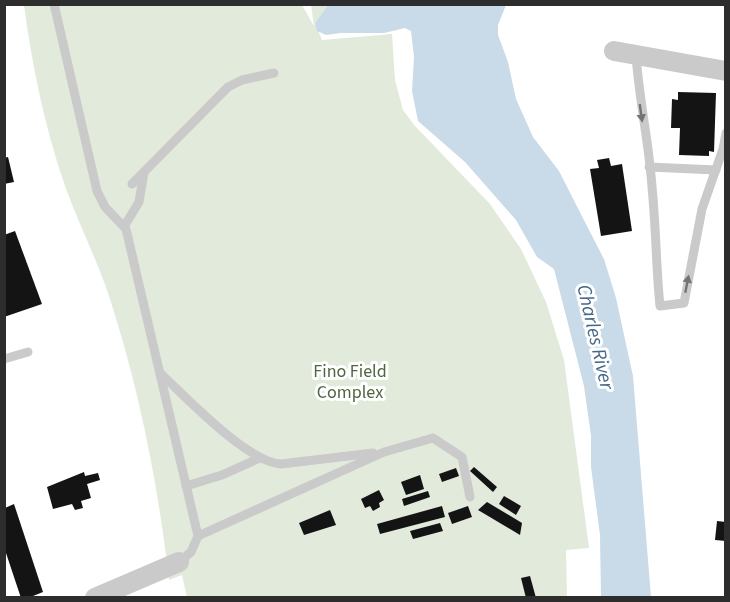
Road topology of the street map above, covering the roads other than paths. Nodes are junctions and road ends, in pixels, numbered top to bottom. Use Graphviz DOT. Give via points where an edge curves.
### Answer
graph roads {
  1 [pos="54,4"];
  2 [pos="614,51"];
  3 [pos="636,55"];
  4 [pos="726,71"];
  5 [pos="274,73"];
  6 [pos="726,133"];
  7 [pos="649,167"];
  8 [pos="716,170"];
  9 [pos="144,172"];
  10 [pos="132,184"];
  11 [pos="124,225"];
  12 [pos="28,351"];
  13 [pos="4,359"];
  14 [pos="160,373"];
  15 [pos="384,452"];
  16 [pos="260,458"];
  17 [pos="186,486"];
  18 [pos="470,497"];
  19 [pos="198,536"];
  20 [pos="179,562"];
  21 [pos="128,591"];
  22 [pos="95,597"];
  1 -- 11 [label="lane" via="99,195 105,207"];
  2 -- 3 [label="street"];
  3 -- 4 [label="street"];
  3 -- 7 [label="lane, one-way"];
  5 -- 9 [label="lane" via="228,87"];
  6 -- 8 [label="lane"];
  7 -- 8 [label="lane"];
  7 -- 8 [label="lane, one-way" via="660,306 684,303 702,209"];
  9 -- 10 [label="lane"];
  9 -- 11 [label="lane" via="139,202"];
  11 -- 14 [label="lane"];
  12 -- 13 [label="lane"];
  14 -- 16 [label="lane" via="230,437"];
  14 -- 17 [label="lane"];
  15 -- 16 [label="lane" via="280,464"];
  15 -- 18 [label="lane" via="433,438 462,457"];
  15 -- 19 [label="lane"];
  16 -- 17 [label="lane"];
  17 -- 19 [label="lane"];
  19 -- 20 [label="lane" via="191,552"];
  20 -- 21 [label="street"];
  21 -- 22 [label="street"];
}
